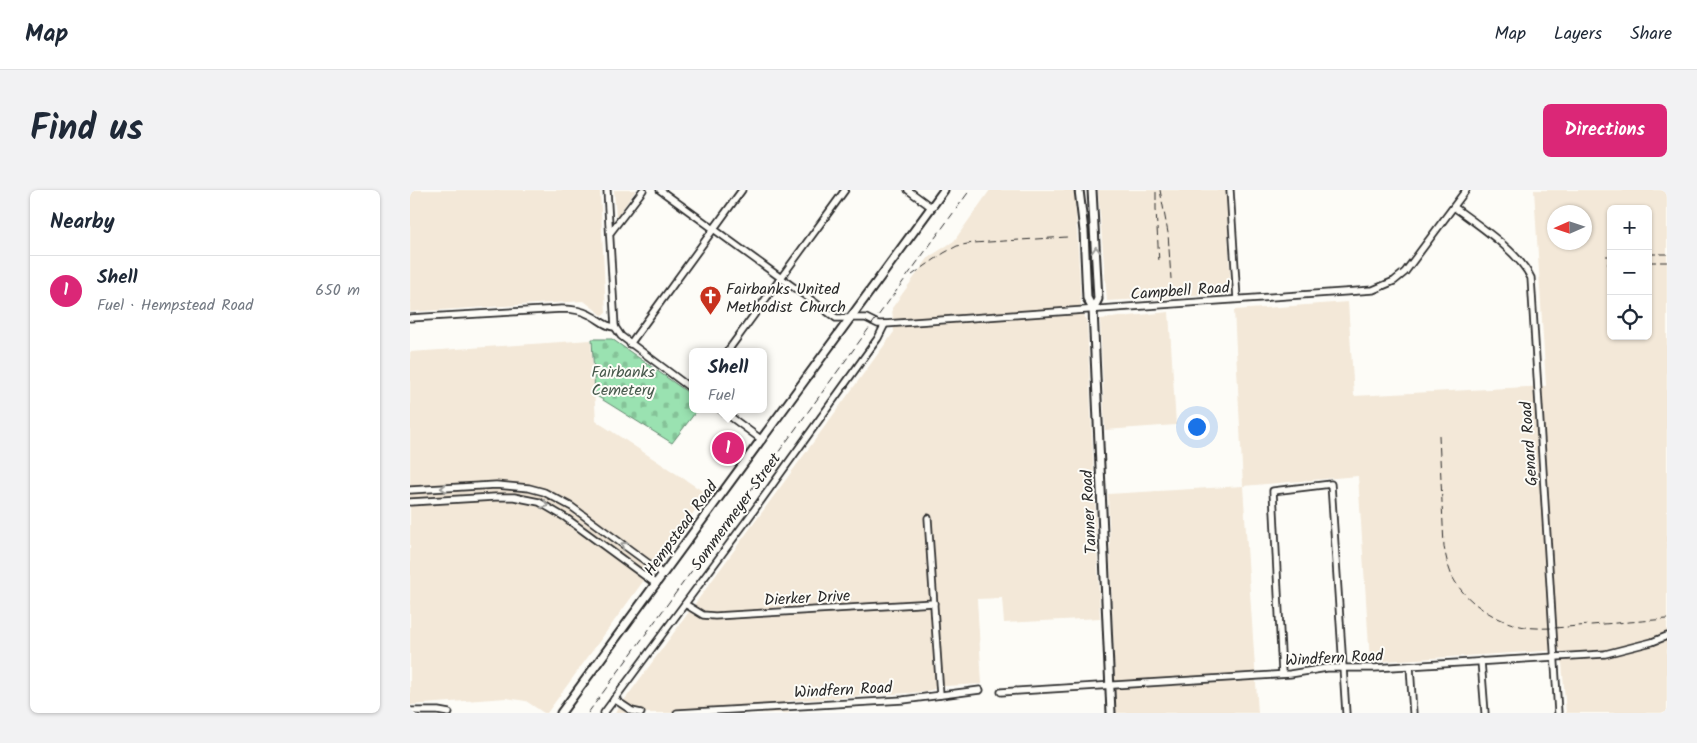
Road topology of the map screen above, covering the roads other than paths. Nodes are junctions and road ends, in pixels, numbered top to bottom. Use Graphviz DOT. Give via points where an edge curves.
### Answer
graph roads {
  1 [pos="607,190"];
  2 [pos="643,190"];
  3 [pos="660,190"];
  4 [pos="742,190"];
  5 [pos="845,190"];
  6 [pos="908,190"];
  7 [pos="944,190"];
  8 [pos="1079,190"];
  9 [pos="1092,190"];
  10 [pos="1230,190"];
  11 [pos="1466,190"];
  12 [pos="932,207"];
  13 [pos="1454,207"];
  14 [pos="714,228"];
  15 [pos="1095,230"];
  16 [pos="1084,231"];
  17 [pos="610,232"];
  18 [pos="781,278"];
  19 [pos="1237,299"];
  20 [pos="1093,309"];
  21 [pos="852,317"];
  22 [pos="410,318"];
  23 [pos="886,324"];
  24 [pos="615,327"];
  25 [pos="630,344"];
  26 [pos="731,348"];
  27 [pos="689,387"];
  28 [pos="725,413"];
  29 [pos="762,440"];
  30 [pos="515,486"];
  31 [pos="464,487"];
  32 [pos="410,490"];
  33 [pos="514,497"];
  34 [pos="462,498"];
  35 [pos="410,502"];
  36 [pos="581,514"];
  37 [pos="928,518"];
  38 [pos="575,524"];
  39 [pos="663,574"];
  40 [pos="656,584"];
  41 [pos="934,603"];
  42 [pos="685,604"];
  43 [pos="1667,636"];
  44 [pos="1554,657"];
  45 [pos="1481,662"];
  46 [pos="1410,666"];
  47 [pos="1342,667"];
  48 [pos="1282,674"];
  49 [pos="1109,684"];
  50 [pos="980,690"];
  51 [pos="1001,692"];
  52 [pos="940,695"];
  53 [pos="614,699"];
  54 [pos="410,711"];
  55 [pos="449,713"];
  56 [pos="561,713"];
  57 [pos="604,713"];
  58 [pos="641,713"];
  59 [pos="676,713"];
  60 [pos="1111,713"];
  61 [pos="1346,713"];
  62 [pos="1413,713"];
  63 [pos="1485,713"];
  64 [pos="1558,713"];
  1 -- 17 [label="street"];
  2 -- 17 [label="street"];
  3 -- 14 [label="street, Campbell Road"];
  4 -- 14 [label="street"];
  5 -- 18 [label="street"];
  6 -- 12 [label="street"];
  7 -- 12 [label="main road, Hempstead Road"];
  8 -- 16 [label="main road"];
  9 -- 15 [label="main road"];
  10 -- 19 [label="street"];
  11 -- 13 [label="street, Campbell Road"];
  12 -- 21 [label="main road, Hempstead Road"];
  13 -- 19 [label="street, Campbell Road" via="1405,272 1382,287 1364,291"];
  13 -- 44 [label="street, Genard Road" via="1509,251 1527,269 1531,278"];
  14 -- 18 [label="street, Campbell Road"];
  14 -- 25 [label="street"];
  15 -- 16 [label="main road"];
  20 -- 15 [label="main road, one-way" via="1098,299"];
  16 -- 20 [label="main road" via="1087,298"];
  17 -- 24 [label="street"];
  18 -- 21 [label="street, Campbell Road" via="836,318"];
  18 -- 26 [label="street"];
  19 -- 20 [label="street, Campbell Road"];
  20 -- 23 [label="street, Campbell Road"];
  20 -- 49 [label="main road, Tanner Road"];
  21 -- 23 [label="street, Campbell Road"];
  21 -- 29 [label="main road, Hempstead Road"];
  22 -- 24 [label="street" via="562,308 580,311"];
  23 -- 42 [label="street, Sommermeyer Street"];
  24 -- 25 [label="street"];
  25 -- 27 [label="street"];
  28 -- 29 [label="street"];
  29 -- 39 [label="main road, Hempstead Road"];
  30 -- 31 [label="street"];
  30 -- 33 [label="street"];
  30 -- 36 [label="street" via="544,492"];
  31 -- 32 [label="street, one-way"];
  31 -- 34 [label="street"];
  33 -- 34 [label="street"];
  33 -- 38 [label="street, one-way" via="540,502"];
  34 -- 35 [label="street"];
  36 -- 38 [label="street"];
  39 -- 36 [label="street, one-way"];
  37 -- 41 [label="street"];
  38 -- 40 [label="street"];
  39 -- 40 [label="main road, Hempstead Road"];
  40 -- 56 [label="main road, Hempstead Road"];
  41 -- 42 [label="street, Dierker Drive" via="715,616 703,615"];
  41 -- 52 [label="street"];
  42 -- 53 [label="street, Sommermeyer Street"];
  43 -- 44 [label="street, Windfern Road" via="1605,654"];
  44 -- 45 [label="street, Windfern Road"];
  44 -- 64 [label="street, Genard Road"];
  45 -- 46 [label="street, Windfern Road"];
  45 -- 63 [label="street"];
  46 -- 47 [label="street, Windfern Road"];
  46 -- 62 [label="street"];
  47 -- 48 [label="street, Windfern Road"];
  47 -- 48 [label="street" via="1331,484 1273,490"];
  47 -- 61 [label="street"];
  48 -- 49 [label="street, Windfern Road"];
  49 -- 51 [label="street, Windfern Road"];
  49 -- 60 [label="main road, Tanner Road"];
  50 -- 52 [label="street, Windfern Road"];
  52 -- 59 [label="street, Windfern Road"];
  53 -- 57 [label="street, Sommermeyer Street"];
  53 -- 58 [label="street"];
  54 -- 55 [label="street"];
}
